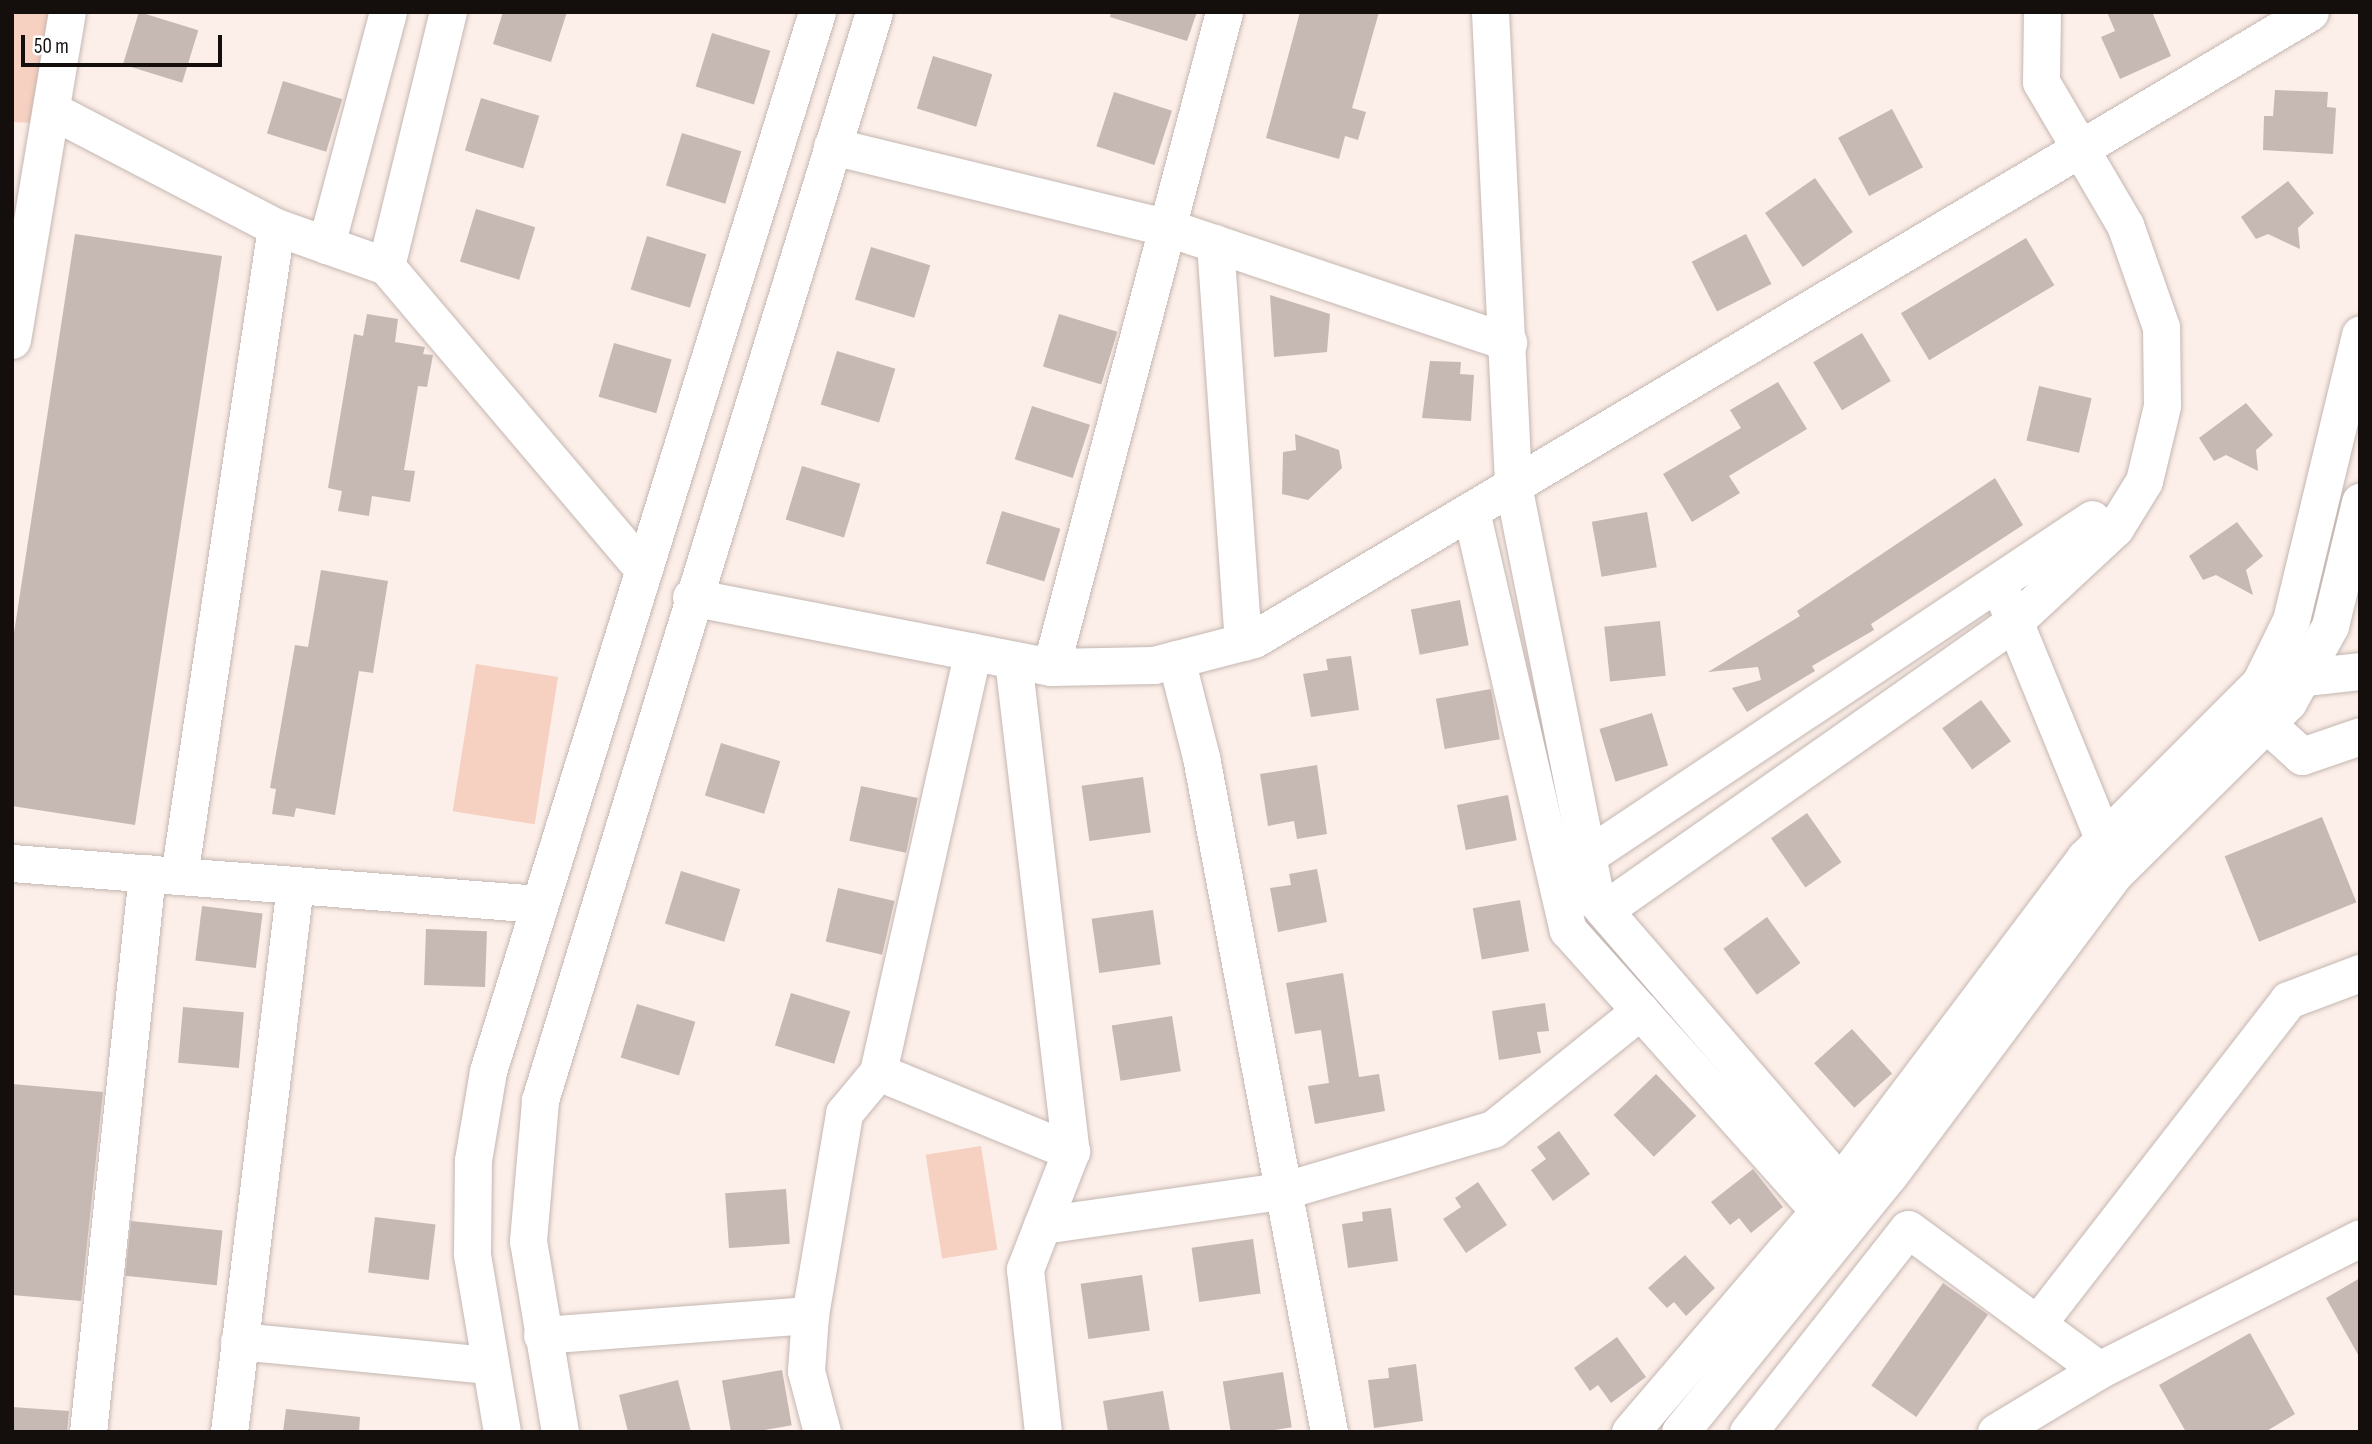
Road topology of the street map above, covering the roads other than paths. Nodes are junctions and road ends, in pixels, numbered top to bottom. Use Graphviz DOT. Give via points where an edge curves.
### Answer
graph roads {
  1 [pos="68,12"];
  2 [pos="388,12"];
  3 [pos="448,12"];
  4 [pos="817,12"];
  5 [pos="874,12"];
  6 [pos="1224,12"];
  7 [pos="1490,12"];
  8 [pos="2042,12"];
  9 [pos="2310,12"];
  10 [pos="51,110"];
  11 [pos="832,146"];
  12 [pos="2072,152"];
  13 [pos="276,227"];
  14 [pos="1169,228"];
  15 [pos="1215,243"];
  16 [pos="326,244"];
  17 [pos="386,266"];
  18 [pos="2360,334"];
  19 [pos="12,340"];
  20 [pos="1508,342"];
  21 [pos="1513,485"];
  22 [pos="2360,502"];
  23 [pos="1471,511"];
  24 [pos="643,569"];
  25 [pos="2000,586"];
  26 [pos="691,597"];
  27 [pos="2014,622"];
  28 [pos="1243,642"];
  29 [pos="973,652"];
  30 [pos="1176,659"];
  31 [pos="1013,660"];
  32 [pos="1051,667"];
  33 [pos="2360,671"];
  34 [pos="2305,677"];
  35 [pos="2268,725"];
  36 [pos="2360,737"];
  37 [pos="2103,838"];
  38 [pos="1587,856"];
  39 [pos="12,863"];
  40 [pos="163,875"];
  41 [pos="295,885"];
  42 [pos="539,904"];
  43 [pos="1604,910"];
  44 [pos="2360,973"];
  45 [pos="1640,1011"];
  46 [pos="878,1072"];
  47 [pos="1071,1151"];
  48 [pos="1282,1191"];
  49 [pos="1843,1197"];
  50 [pos="1042,1225"];
  51 [pos="1908,1229"];
  52 [pos="2360,1237"];
  53 [pos="810,1315"];
  54 [pos="2037,1324"];
  55 [pos="542,1335"];
  56 [pos="240,1341"];
  57 [pos="489,1366"];
  58 [pos="2099,1370"];
  59 [pos="88,1432"];
  60 [pos="229,1432"];
  61 [pos="502,1432"];
  62 [pos="560,1432"];
  63 [pos="822,1432"];
  64 [pos="1043,1432"];
  65 [pos="1329,1432"];
  66 [pos="1630,1432"];
  67 [pos="1680,1432"];
  68 [pos="1748,1432"];
  69 [pos="1996,1432"];
  1 -- 10 [label="street"];
  2 -- 16 [label="street"];
  3 -- 17 [label="street"];
  4 -- 24 [label="street"];
  5 -- 11 [label="street"];
  6 -- 14 [label="street"];
  7 -- 20 [label="street"];
  8 -- 12 [label="street" via="2041,82"];
  9 -- 12 [label="street"];
  10 -- 13 [label="street"];
  10 -- 19 [label="street"];
  11 -- 14 [label="street"];
  11 -- 26 [label="street"];
  12 -- 21 [label="street"];
  12 -- 25 [label="street" via="2135,302 2145,357 2141,425 2127,473 2104,506 2067,541"];
  12 -- 27 [label="street" via="2125,225 2161,327 2157,445 2115,528"];
  13 -- 16 [label="street"];
  13 -- 40 [label="street"];
  14 -- 15 [label="street"];
  14 -- 32 [label="street"];
  15 -- 20 [label="street"];
  15 -- 28 [label="street"];
  16 -- 17 [label="street"];
  17 -- 24 [label="street"];
  18 -- 37 [label="street" via="2283,643 2247,699"];
  20 -- 21 [label="street"];
  21 -- 23 [label="street"];
  21 -- 38 [label="street"];
  22 -- 34 [label="street" via="2336,608"];
  23 -- 28 [label="street"];
  23 -- 45 [label="street" via="1567,930"];
  24 -- 42 [label="street"];
  25 -- 27 [label="street"];
  25 -- 38 [label="street"];
  26 -- 29 [label="street"];
  26 -- 55 [label="street" via="540,1100 528,1241"];
  27 -- 37 [label="street"];
  27 -- 43 [label="street"];
  28 -- 30 [label="street"];
  29 -- 31 [label="street"];
  29 -- 46 [label="street"];
  30 -- 32 [label="street"];
  30 -- 48 [label="street" via="1201,757"];
  31 -- 32 [label="street"];
  31 -- 47 [label="street"];
  33 -- 34 [label="street"];
  34 -- 35 [label="street"];
  35 -- 36 [label="street" via="2302,756"];
  35 -- 49 [label="street" via="2182,802 2116,872"];
  37 -- 49 [label="street"];
  38 -- 43 [label="street"];
  39 -- 40 [label="street"];
  40 -- 41 [label="street"];
  40 -- 59 [label="street"];
  41 -- 42 [label="street"];
  41 -- 56 [label="street"];
  42 -- 57 [label="street" via="488,1071 473,1160 472,1254"];
  43 -- 49 [label="street"];
  44 -- 54 [label="street" via="2288,999"];
  45 -- 48 [label="street" via="1493,1129"];
  45 -- 49 [label="street"];
  46 -- 47 [label="street"];
  46 -- 53 [label="street" via="844,1114"];
  47 -- 50 [label="street"];
  48 -- 50 [label="street"];
  48 -- 65 [label="street"];
  49 -- 51 [label="street"];
  49 -- 66 [label="street"];
  49 -- 67 [label="street"];
  50 -- 64 [label="street" via="1025,1269"];
  51 -- 54 [label="street"];
  51 -- 68 [label="street"];
  52 -- 58 [label="street"];
  53 -- 55 [label="street"];
  53 -- 63 [label="street" via="806,1371"];
  54 -- 58 [label="street"];
  55 -- 62 [label="street"];
  56 -- 57 [label="street"];
  56 -- 60 [label="street"];
  57 -- 61 [label="street"];
  58 -- 69 [label="street"];
}
